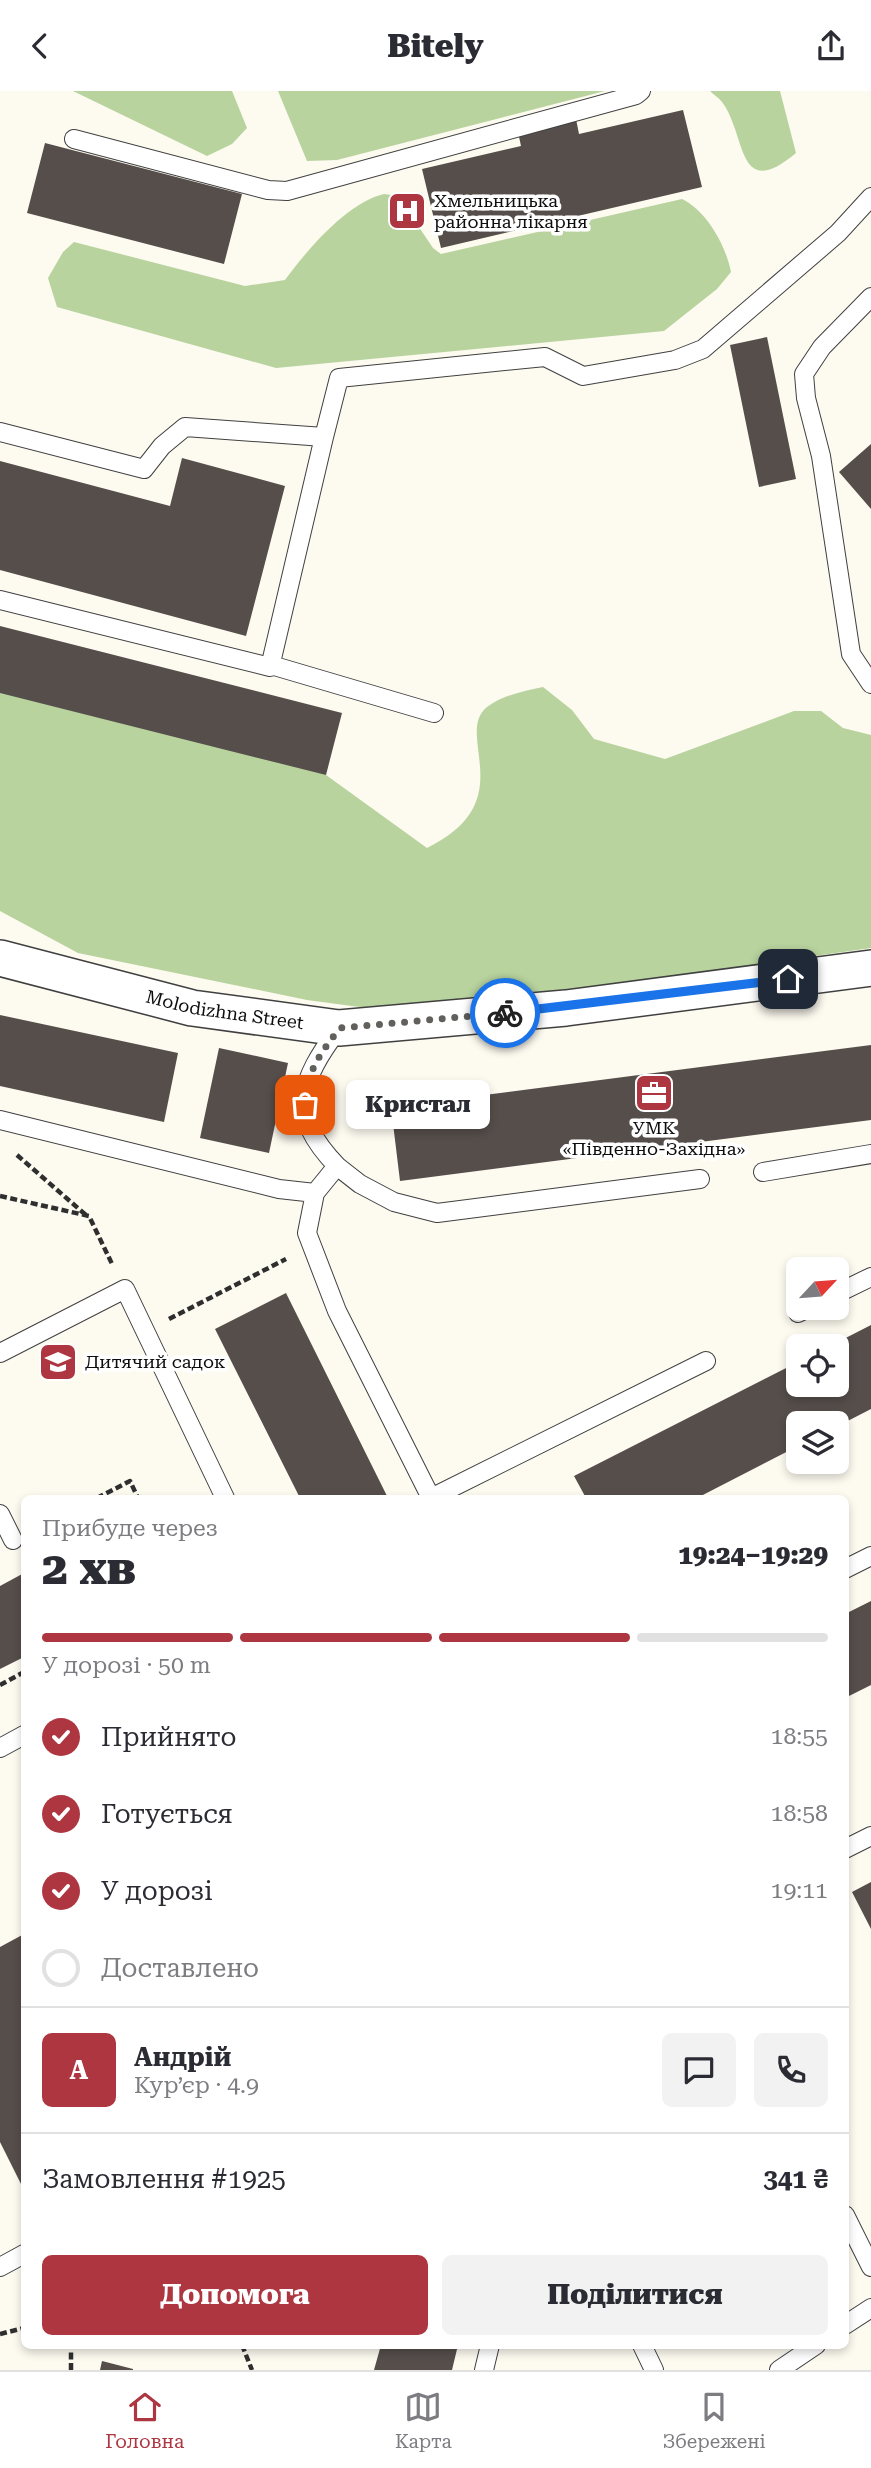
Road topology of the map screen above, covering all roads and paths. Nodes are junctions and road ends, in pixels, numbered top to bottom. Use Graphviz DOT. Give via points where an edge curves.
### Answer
graph roads {
  1 [pos="641,91"];
  2 [pos="74,139"];
  3 [pos="871,197"];
  4 [pos="871,297"];
  5 [pos="0,432"];
  6 [pos="324,437"];
  7 [pos="0,600"];
  8 [pos="271,665"];
  9 [pos="871,684"];
  10 [pos="434,713"];
  11 [pos="0,958"];
  12 [pos="871,968"];
  13 [pos="340,1028"];
  14 [pos="0,1120"];
  15 [pos="10,1149"];
  16 [pos="871,1154"];
  17 [pos="337,1166"];
  18 [pos="763,1172"];
  19 [pos="700,1179"];
  20 [pos="314,1193"];
  21 [pos="0,1196"];
  22 [pos="87,1216"];
  23 [pos="312,1245"];
  24 [pos="871,1277"];
  25 [pos="849,1288"];
  26 [pos="125,1289"];
  27 [pos="146,1331"];
  28 [pos="0,1353"];
  29 [pos="706,1361"];
  30 [pos="103,1495"];
  31 [pos="137,1495"];
  32 [pos="224,1495"];
  33 [pos="429,1495"];
  34 [pos="437,1495"];
  35 [pos="0,1514"];
  36 [pos="13,1540"];
  37 [pos="871,1556"];
  38 [pos="849,1567"];
  39 [pos="21,1674"];
  40 [pos="0,1685"];
  41 [pos="21,1737"];
  42 [pos="0,1748"];
  43 [pos="871,1836"];
  44 [pos="849,1847"];
  45 [pos="849,2223"];
  46 [pos="21,2256"];
  47 [pos="0,2267"];
  48 [pos="871,2267"];
  49 [pos="871,2308"];
  50 [pos="849,2322"];
  51 [pos="21,2329"];
  52 [pos="0,2334"];
  53 [pos="71,2349"];
  54 [pos="244,2349"];
  55 [pos="489,2349"];
  56 [pos="644,2349"];
  57 [pos="810,2349"];
  58 [pos="71,2370"];
  59 [pos="252,2370"];
  60 [pos="484,2370"];
  61 [pos="654,2370"];
  62 [pos="779,2370"];
  1 -- 2 [label="lane" via="286,191"];
  3 -- 6 [label="lane" via="838,233 703,349 675,360 583,376 545,357 340,378"];
  4 -- 9 [label="lane" via="822,347 804,374 851,654"];
  5 -- 6 [label="lane" via="144,469 185,427"];
  6 -- 8 [label="lane"];
  7 -- 8 [label="lane"];
  8 -- 10 [label="lane"];
  11 -- 13 [label="street, Molodizhna Street" via="192,1008"];
  12 -- 13 [label="street, Molodizhna Street" via="566,1007"];
  13 -- 17 [label="lane" via="320,1054 305,1087 305,1123"];
  14 -- 20 [label="lane" via="279,1189"];
  15 -- 22 [label="path"];
  16 -- 18 [label="lane"];
  17 -- 19 [label="lane" via="394,1202 437,1213"];
  17 -- 20 [label="lane"];
  20 -- 23 [label="lane" via="307,1233"];
  21 -- 22 [label="path"];
  22 -- 26 [label="path"];
  23 -- 27 [label="path"];
  23 -- 33 [label="lane" via="337,1311"];
  24 -- 25 [label="lane"];
  26 -- 27 [label="lane"];
  26 -- 28 [label="lane"];
  27 -- 32 [label="lane"];
  29 -- 34 [label="lane"];
  30 -- 31 [label="path" via="130,1481"];
  35 -- 36 [label="lane"];
  37 -- 38 [label="lane"];
  39 -- 40 [label="path"];
  41 -- 42 [label="lane"];
  43 -- 44 [label="lane"];
  45 -- 48 [label="lane"];
  46 -- 47 [label="lane"];
  49 -- 50 [label="lane"];
  51 -- 52 [label="path"];
  53 -- 58 [label="path"];
  54 -- 59 [label="path"];
  55 -- 60 [label="lane"];
  56 -- 61 [label="lane"];
  57 -- 62 [label="lane"];
}
